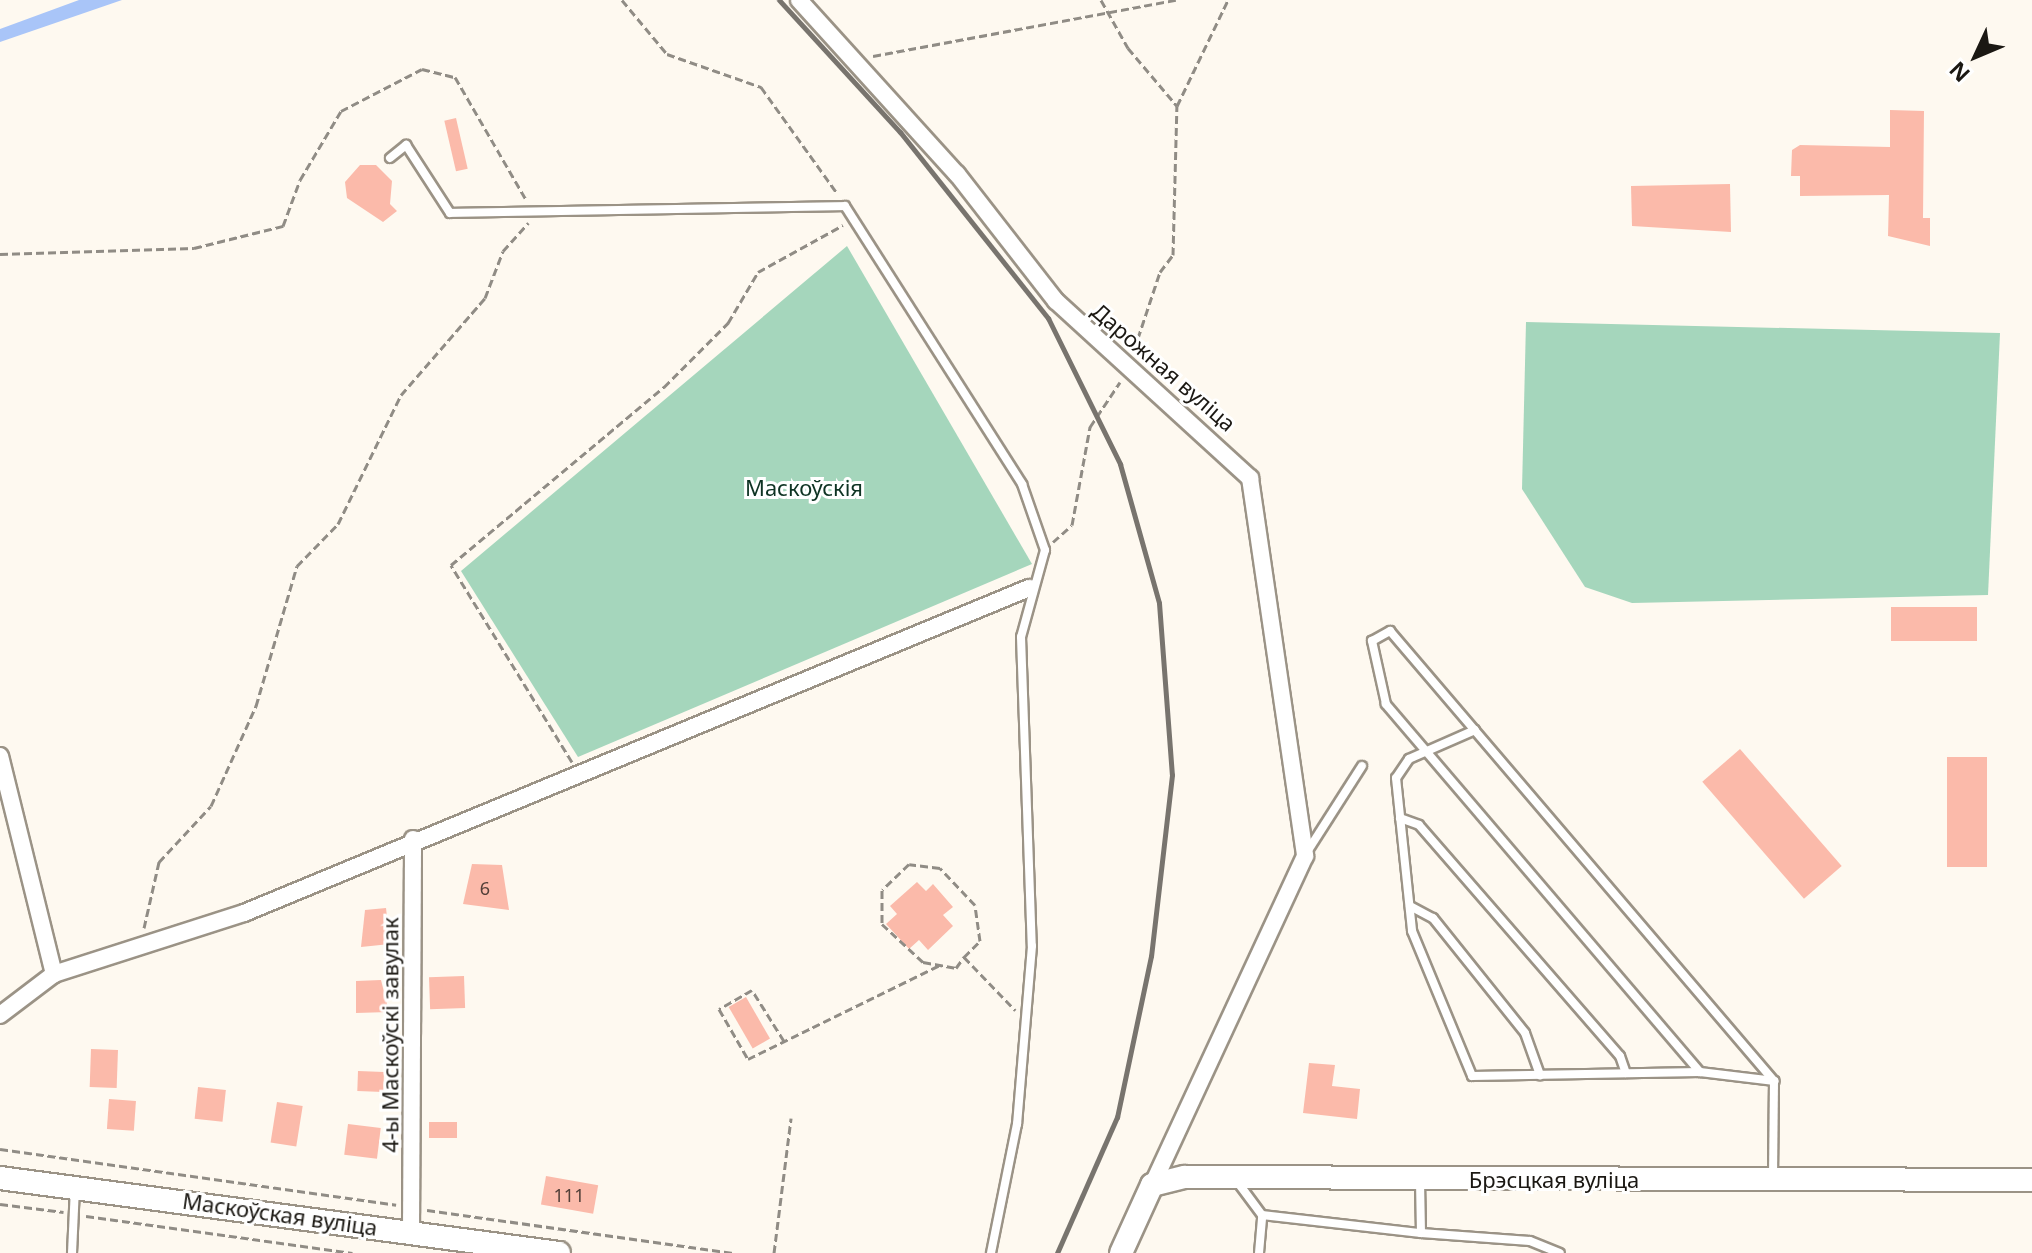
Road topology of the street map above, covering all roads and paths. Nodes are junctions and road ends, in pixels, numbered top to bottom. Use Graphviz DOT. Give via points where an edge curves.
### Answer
graph roads {
  1 [pos="622,0"];
  2 [pos="799,0"];
  3 [pos="1101,0"];
  4 [pos="1176,0"];
  5 [pos="1228,0"];
  6 [pos="1107,13"];
  7 [pos="853,59"];
  8 [pos="1177,106"];
  9 [pos="390,158"];
  10 [pos="845,206"];
  11 [pos="536,211"];
  12 [pos="853,219"];
  13 [pos="0,254"];
  14 [pos="1129,366"];
  15 [pos="1045,550"];
  16 [pos="1029,588"];
  17 [pos="1475,730"];
  18 [pos="1429,754"];
  19 [pos="0,756"];
  20 [pos="1362,766"];
  21 [pos="578,772"];
  22 [pos="1400,818"];
  23 [pos="413,839"];
  24 [pos="1305,856"];
  25 [pos="1410,906"];
  26 [pos="140,946"];
  27 [pos="964,957"];
  28 [pos="940,965"];
  29 [pos="54,974"];
  30 [pos="1027,1010"];
  31 [pos="0,1015"];
  32 [pos="784,1041"];
  33 [pos="1700,1072"];
  34 [pos="1626,1073"];
  35 [pos="1540,1075"];
  36 [pos="1774,1081"];
  37 [pos="791,1118"];
  38 [pos="0,1149"];
  39 [pos="1233,1176"];
  40 [pos="0,1178"];
  41 [pos="1420,1180"];
  42 [pos="1773,1180"];
  43 [pos="2032,1180"];
  44 [pos="1152,1185"];
  45 [pos="75,1187"];
  46 [pos="0,1204"];
  47 [pos="411,1207"];
  48 [pos="74,1214"];
  49 [pos="1262,1215"];
  50 [pos="411,1232"];
  51 [pos="1421,1233"];
  52 [pos="72,1253"];
  53 [pos="352,1253"];
  54 [pos="559,1253"];
  55 [pos="733,1253"];
  56 [pos="774,1253"];
  57 [pos="991,1253"];
  58 [pos="1121,1253"];
  59 [pos="1259,1253"];
  60 [pos="1560,1253"];
  1 -- 10 [label="path" via="667,54 761,87"];
  2 -- 7 [label="street, Дарожная вуліца"];
  3 -- 6 [label="path"];
  4 -- 6 [label="path"];
  5 -- 8 [label="path"];
  6 -- 7 [label="path"];
  6 -- 8 [label="path"];
  7 -- 14 [label="street, Дарожная вуліца" via="1011,238 1056,301"];
  8 -- 14 [label="path" via="1173,255 1160,272"];
  9 -- 11 [label="lane" via="406,145 450,213"];
  10 -- 11 [label="lane"];
  10 -- 12 [label="lane"];
  11 -- 13 [label="path" via="455,77 422,69 341,111 300,180 283,226 194,248"];
  11 -- 26 [label="path" via="503,251 485,298 419,368 338,524 297,566 256,706 211,806 159,862"];
  12 -- 15 [label="lane" via="1022,484"];
  12 -- 21 [label="path" via="758,272 728,323 664,387 451,565"];
  14 -- 15 [label="path" via="1090,427 1072,525"];
  14 -- 24 [label="street, Дарожная вуліца" via="1250,478"];
  15 -- 16 [label="lane"];
  16 -- 21 [label="street"];
  16 -- 30 [label="lane" via="1021,637 1032,773"];
  17 -- 18 [label="lane"];
  17 -- 18 [label="lane" via="1390,631 1372,641 1386,704"];
  17 -- 36 [label="lane"];
  18 -- 22 [label="lane" via="1409,759 1396,778"];
  18 -- 33 [label="lane"];
  19 -- 29 [label="street"];
  20 -- 24 [label="lane"];
  21 -- 23 [label="street"];
  22 -- 25 [label="lane"];
  22 -- 34 [label="lane" via="1419,825 1620,1056"];
  23 -- 26 [label="street" via="244,913"];
  23 -- 47 [label="street, 4-ы Маскоўскі завулак"];
  24 -- 44 [label="street"];
  25 -- 35 [label="lane" via="1433,918 1525,1033"];
  25 -- 35 [label="lane" via="1412,931 1472,1076"];
  26 -- 29 [label="street"];
  27 -- 28 [label="path" via="956,968"];
  27 -- 28 [label="path" via="980,941 975,905 940,868 909,864 882,890 882,924 912,956"];
  27 -- 30 [label="path" via="1012,1010"];
  28 -- 32 [label="path"];
  29 -- 31 [label="street"];
  30 -- 57 [label="lane" via="1017,1124"];
  32 -- 32 [label="path" via="748,1059 719,1009 752,990"];
  33 -- 34 [label="lane"];
  33 -- 36 [label="lane"];
  34 -- 35 [label="lane"];
  36 -- 42 [label="lane"];
  37 -- 56 [label="path"];
  38 -- 47 [label="path"];
  39 -- 41 [label="main road, Брэсцкая вуліца"];
  39 -- 44 [label="main road, Брэсцкая вуліца"];
  39 -- 49 [label="lane"];
  40 -- 45 [label="main road, Маскоўская вуліца"];
  41 -- 42 [label="main road, Брэсцкая вуліца"];
  41 -- 51 [label="lane"];
  42 -- 43 [label="main road, Брэсцкая вуліца"];
  44 -- 58 [label="main road"];
  45 -- 48 [label="lane"];
  45 -- 50 [label="main road, Маскоўская вуліца"];
  46 -- 48 [label="path"];
  47 -- 50 [label="street, 4-ы Маскоўскі завулак"];
  47 -- 55 [label="path"];
  48 -- 52 [label="lane"];
  48 -- 53 [label="path"];
  49 -- 51 [label="lane"];
  49 -- 59 [label="lane"];
  50 -- 54 [label="main road, Маскоўская вуліца"];
  51 -- 60 [label="lane" via="1530,1241"];
}
